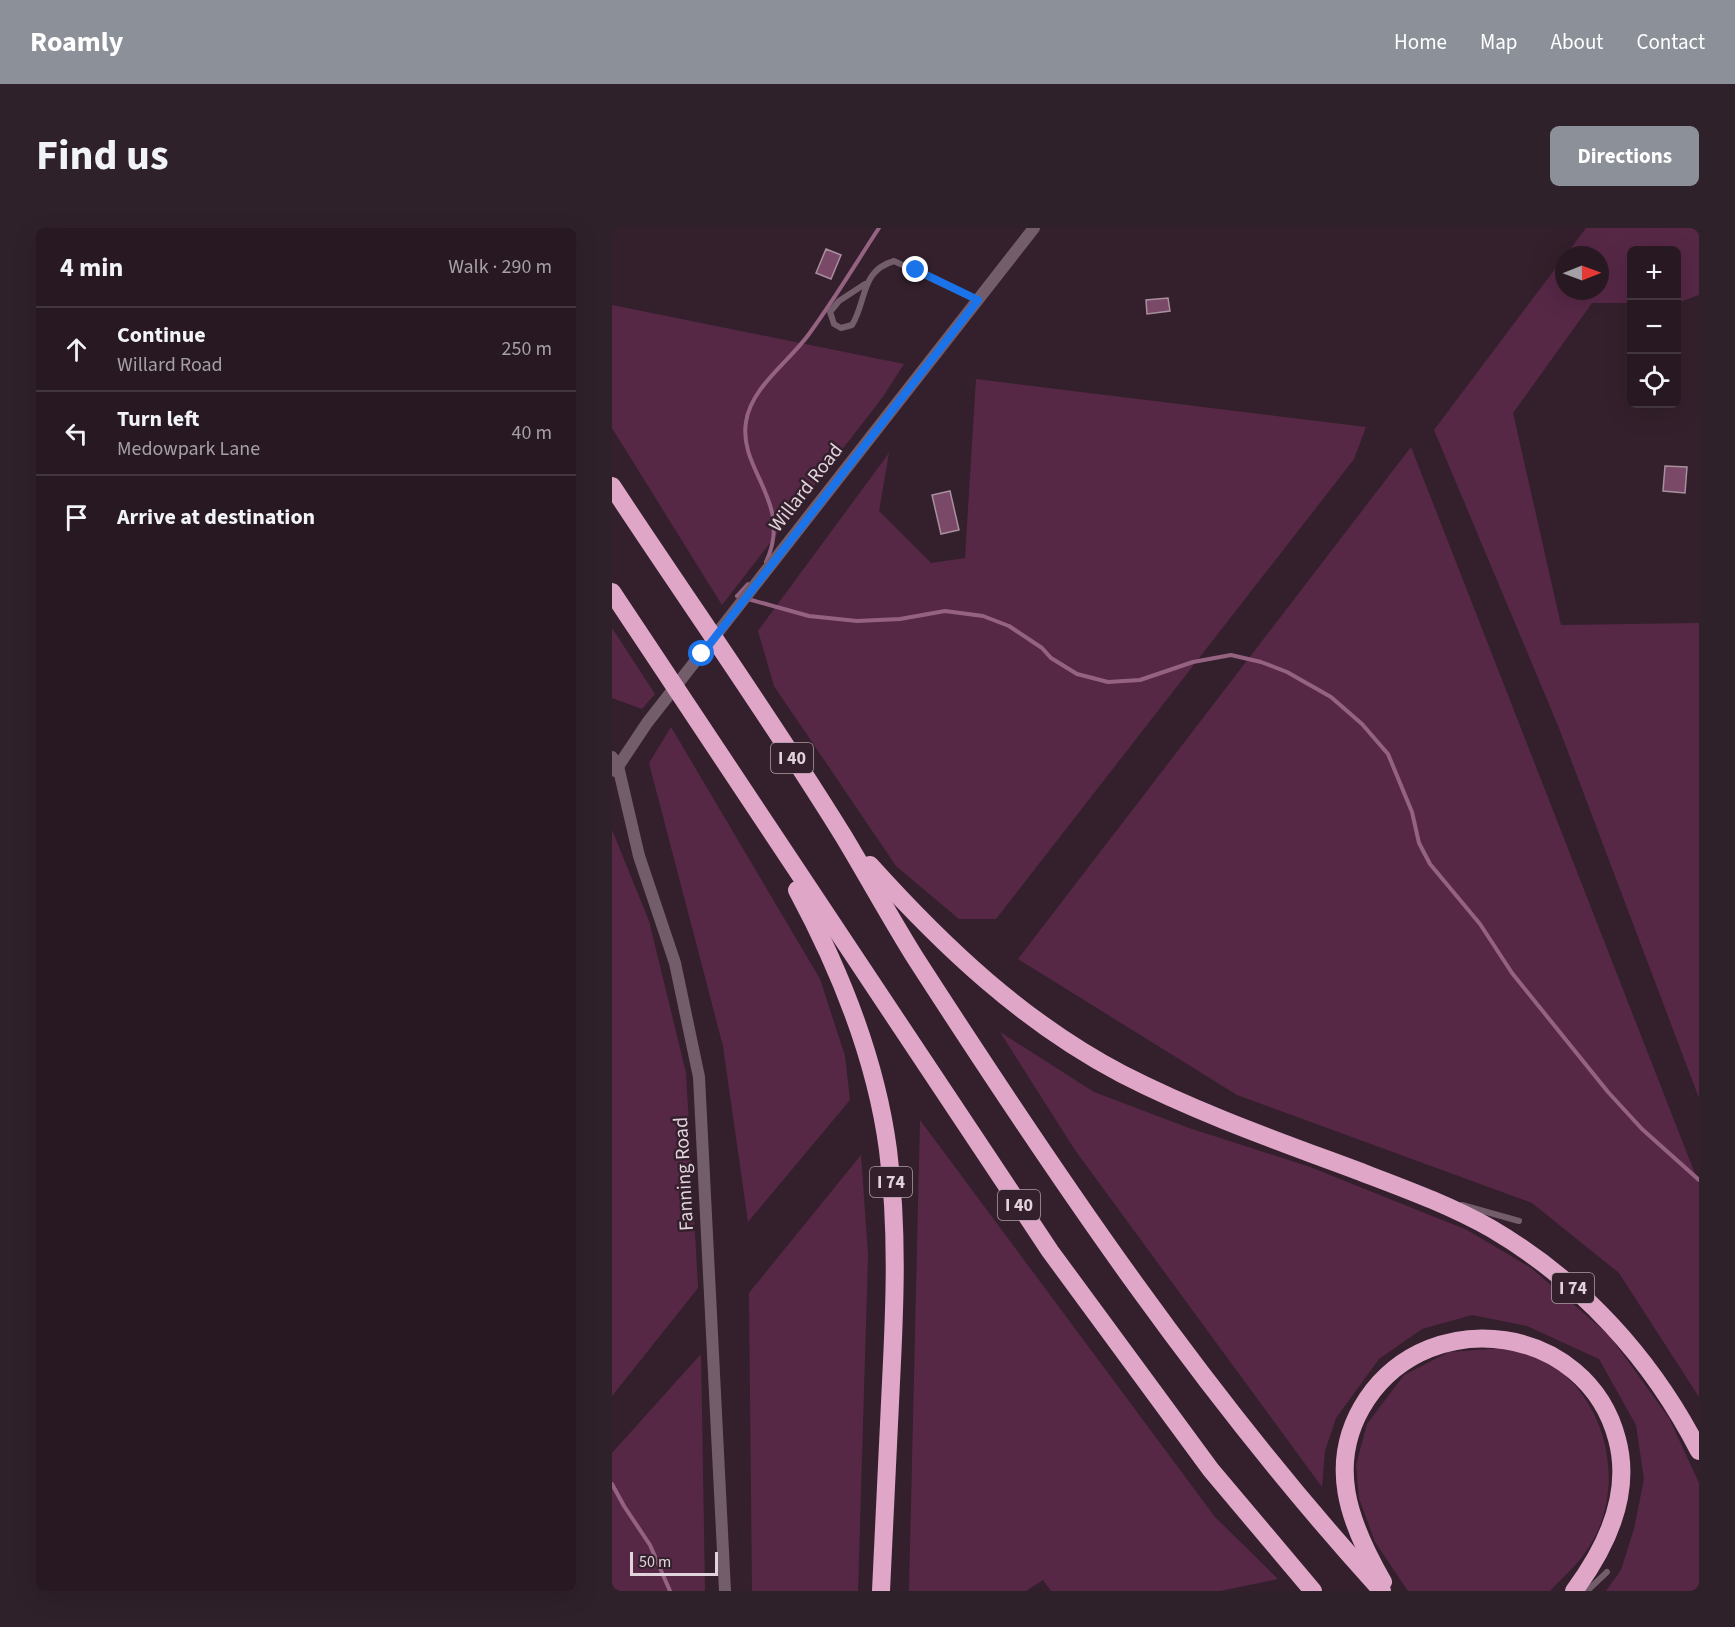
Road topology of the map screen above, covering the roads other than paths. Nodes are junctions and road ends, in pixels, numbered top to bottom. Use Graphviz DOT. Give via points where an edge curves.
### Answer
graph roads {
  1 [pos="1034,228"];
  2 [pos="865,284"];
  3 [pos="978,300"];
  4 [pos="612,486"];
  5 [pos="612,592"];
  6 [pos="614,766"];
  7 [pos="748,801"];
  8 [pos="843,835"];
  9 [pos="1393,1185"];
  10 [pos="1519,1221"];
  11 [pos="1699,1451"];
  12 [pos="1607,1572"];
  13 [pos="725,1591"];
  14 [pos="881,1591"];
  15 [pos="1313,1591"];
  16 [pos="1382,1591"];
  17 [pos="1388,1591"];
  18 [pos="1574,1591"];
  19 [pos="1587,1591"];
  1 -- 3 [label="street, Willard Road"];
  2 -- 2 [label="lane" via="858,315 852,325 840,328 830,312"];
  2 -- 3 [label="lane" via="883,264 894,261"];
  3 -- 6 [label="street, Willard Road"];
  4 -- 8 [label="highway, I 40"];
  5 -- 7 [label="highway, I 40"];
  6 -- 13 [label="street, Fanning Road" via="675,963 699,1077"];
  7 -- 14 [label="highway, I 74" via="800,896 845,993 864,1043 888,1149 896,1279"];
  7 -- 15 [label="highway, I 40" via="1070,1280 1211,1470"];
  8 -- 9 [label="highway, I 74" via="975,973 1074,1047 1185,1104"];
  8 -- 16 [label="highway, I 40" via="915,957 1150,1305 1312,1515"];
  9 -- 10 [label="lane"];
  9 -- 11 [label="highway, I 74" via="1491,1229 1554,1271 1642,1359"];
  12 -- 19 [label="lane"];
  17 -- 18 [label="highway" via="1361,1542 1348,1508 1347,1452 1361,1409 1375,1387 1407,1358 1448,1341 1485,1338 1525,1344 1563,1363 1591,1390 1617,1439 1620,1482 1611,1527"];
}
